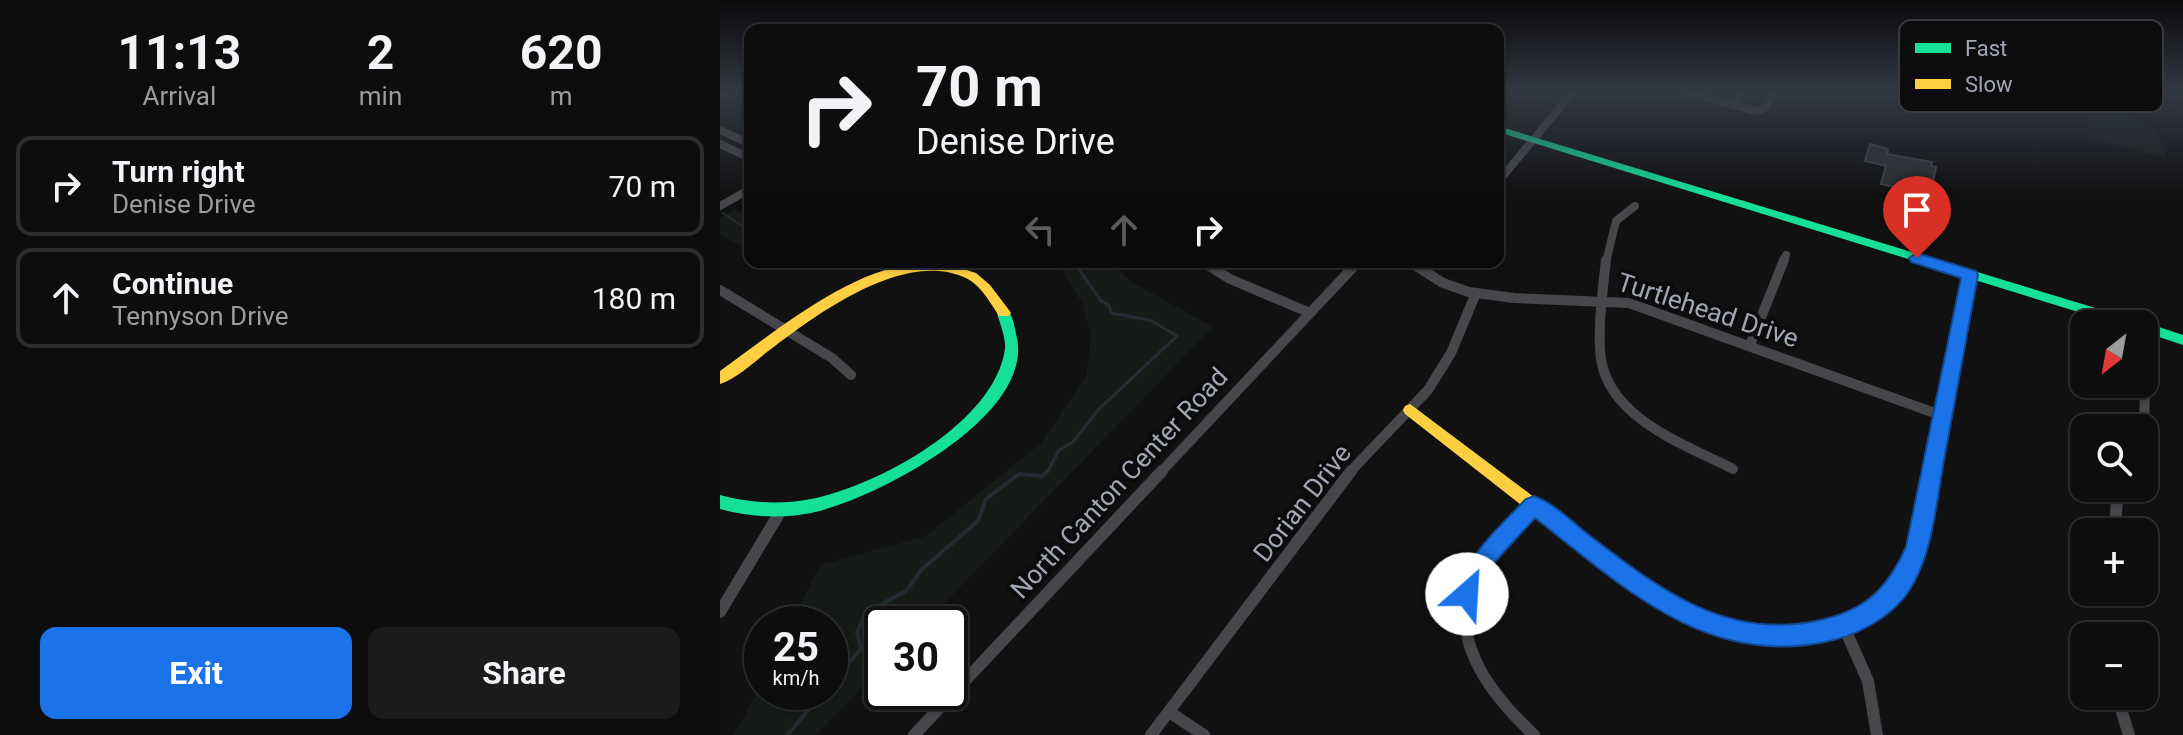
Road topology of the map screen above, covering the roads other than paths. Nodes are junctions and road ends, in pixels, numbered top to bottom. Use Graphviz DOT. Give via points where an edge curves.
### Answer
graph roads {
  1 [pos="1545,127"];
  2 [pos="720,130"];
  3 [pos="1504,131"];
  4 [pos="1535,140"];
  5 [pos="744,141"];
  6 [pos="720,144"];
  7 [pos="744,155"];
  8 [pos="1504,175"];
  9 [pos="744,192"];
  10 [pos="720,206"];
  11 [pos="1635,206"];
  12 [pos="1786,255"];
  13 [pos="924,268"];
  14 [pos="944,268"];
  15 [pos="1213,268"];
  16 [pos="1352,268"];
  17 [pos="1420,268"];
  18 [pos="1970,275"];
  19 [pos="720,290"];
  20 [pos="1476,293"];
  21 [pos="1605,299"];
  22 [pos="2087,310"];
  23 [pos="1308,312"];
  24 [pos="790,332"];
  25 [pos="2158,332"];
  26 [pos="2183,340"];
  27 [pos="1750,345"];
  28 [pos="851,375"];
  29 [pos="720,379"];
  30 [pos="1410,410"];
  31 [pos="1943,416"];
  32 [pos="1733,469"];
  33 [pos="720,502"];
  34 [pos="1534,505"];
  35 [pos="782,509"];
  36 [pos="720,612"];
  37 [pos="1844,627"];
  38 [pos="2121,710"];
  39 [pos="1169,712"];
  40 [pos="914,735"];
  41 [pos="1151,735"];
  42 [pos="1204,735"];
  43 [pos="1534,735"];
  44 [pos="1877,735"];
  45 [pos="2129,735"];
  1 -- 4 [label="street"];
  2 -- 5 [label="street"];
  3 -- 4 [label="street"];
  4 -- 8 [label="street"];
  4 -- 18 [label="street"];
  6 -- 7 [label="street"];
  9 -- 10 [label="street"];
  11 -- 21 [label="street" via="1614,225"];
  12 -- 27 [label="street"];
  13 -- 24 [label="street" via="870,282"];
  14 -- 35 [label="street" via="975,278 1008,313 1014,337 1008,367 994,394 968,425 898,475 851,495"];
  15 -- 23 [label="street"];
  16 -- 23 [label="street, North Canton Center Road"];
  17 -- 20 [label="street, Turtlehead Drive"];
  18 -- 22 [label="street"];
  18 -- 31 [label="street"];
  19 -- 24 [label="street"];
  20 -- 21 [label="street, Turtlehead Drive"];
  20 -- 30 [label="street, Dorian Drive" via="1443,368"];
  21 -- 27 [label="street, Turtlehead Drive"];
  21 -- 32 [label="street" via="1601,358 1613,391 1644,419"];
  23 -- 40 [label="street, North Canton Center Road"];
  24 -- 28 [label="street"];
  24 -- 29 [label="street"];
  25 -- 26 [label="street"];
  27 -- 31 [label="street, Turtlehead Drive"];
  30 -- 34 [label="street"];
  30 -- 39 [label="street, Dorian Drive" via="1348,474"];
  31 -- 37 [label="street" via="1911,566 1887,601"];
  33 -- 35 [label="street"];
  34 -- 37 [label="street" via="1645,591 1695,618 1779,637"];
  34 -- 43 [label="street" via="1477,568 1465,610 1467,642 1482,678"];
  35 -- 36 [label="street"];
  37 -- 44 [label="street" via="1868,681"];
  38 -- 45 [label="street"];
  39 -- 41 [label="street, Dorian Drive"];
  39 -- 42 [label="street"];
}
